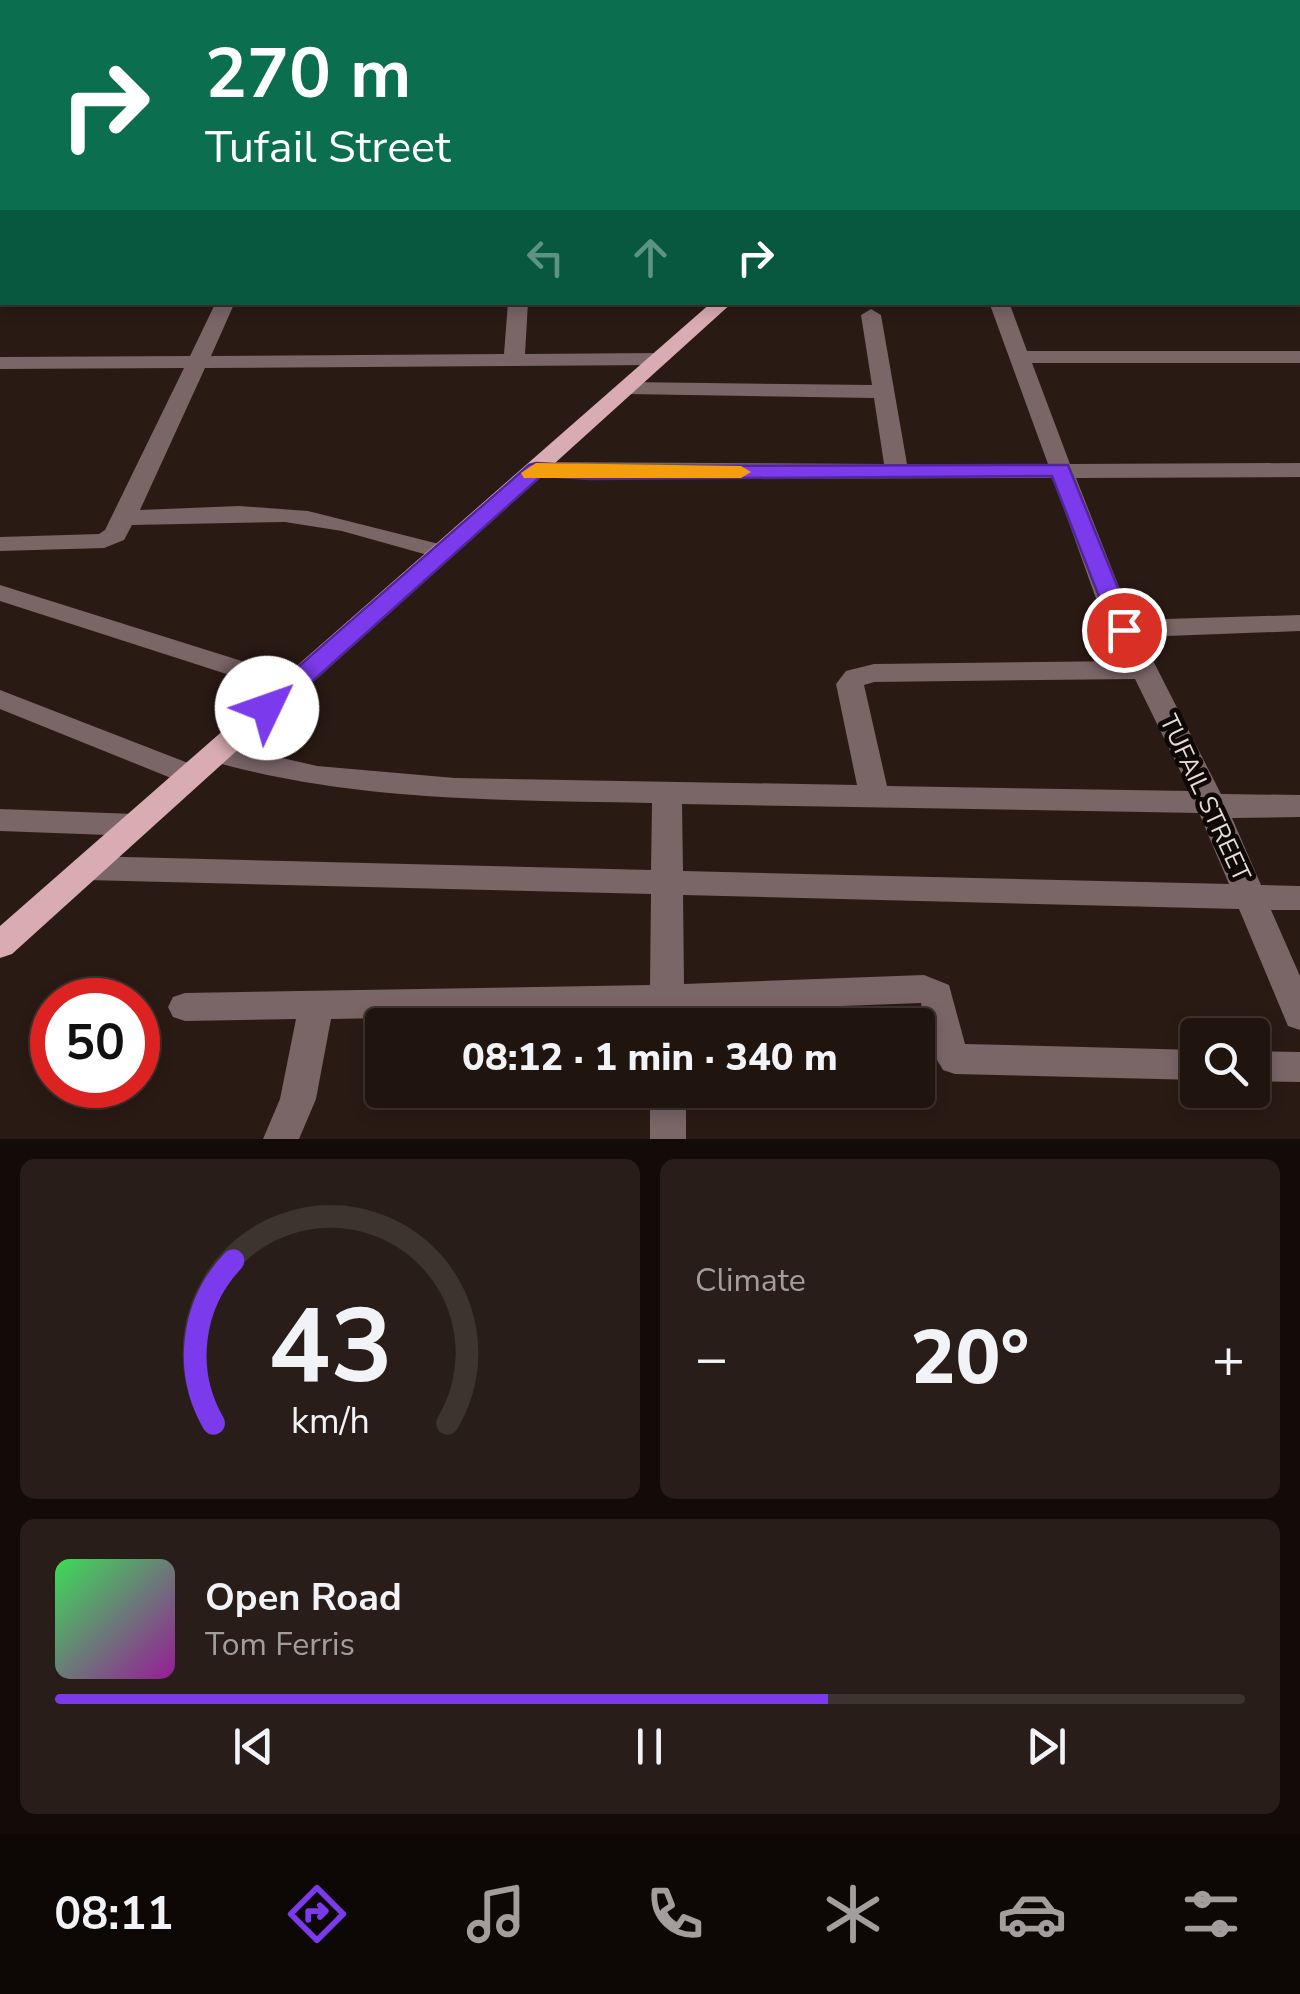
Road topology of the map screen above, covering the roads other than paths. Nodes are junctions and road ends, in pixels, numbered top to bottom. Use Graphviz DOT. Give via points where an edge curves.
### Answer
graph roads {
  1 [pos="225,305"];
  2 [pos="518,305"];
  3 [pos="721,305"];
  4 [pos="1000,305"];
  5 [pos="871,315"];
  6 [pos="1019,356"];
  7 [pos="1300,356"];
  8 [pos="660,359"];
  9 [pos="514,360"];
  10 [pos="0,362"];
  11 [pos="200,362"];
  12 [pos="628,388"];
  13 [pos="886,392"];
  14 [pos="536,469"];
  15 [pos="1060,470"];
  16 [pos="1300,470"];
  17 [pos="897,472"];
  18 [pos="124,518"];
  19 [pos="0,544"];
  20 [pos="442,552"];
  21 [pos="0,593"];
  22 [pos="1300,623"];
  23 [pos="1124,630"];
  24 [pos="1144,670"];
  25 [pos="292,686"];
  26 [pos="0,699"];
  27 [pos="217,753"];
  28 [pos="191,776"];
  29 [pos="666,794"];
  30 [pos="874,794"];
  31 [pos="1210,802"];
  32 [pos="1300,806"];
  33 [pos="0,820"];
  34 [pos="135,825"];
  35 [pos="86,868"];
  36 [pos="667,882"];
  37 [pos="1250,896"];
  38 [pos="1300,898"];
  39 [pos="0,944"];
  40 [pos="185,1007"];
  41 [pos="316,1007"];
  42 [pos="386,1008"];
  43 [pos="667,1008"];
  44 [pos="712,1008"];
  45 [pos="1300,1016"];
  46 [pos="1180,1065"];
  47 [pos="1270,1067"];
  48 [pos="1300,1068"];
  49 [pos="668,1108"];
  50 [pos="281,1139"];
  51 [pos="668,1139"];
  1 -- 11 [label="street"];
  2 -- 9 [label="street"];
  3 -- 8 [label="main road"];
  4 -- 6 [label="street, TUFAIL STREET"];
  5 -- 13 [label="street"];
  6 -- 7 [label="street"];
  6 -- 15 [label="street, TUFAIL STREET"];
  8 -- 9 [label="street"];
  8 -- 12 [label="main road"];
  9 -- 11 [label="street"];
  10 -- 11 [label="street"];
  11 -- 18 [label="street"];
  12 -- 13 [label="street"];
  12 -- 14 [label="main road"];
  13 -- 17 [label="street"];
  14 -- 17 [label="street"];
  14 -- 20 [label="main road"];
  15 -- 16 [label="street"];
  15 -- 17 [label="street"];
  15 -- 23 [label="street, TUFAIL STREET"];
  18 -- 19 [label="street" via="104,541"];
  18 -- 20 [label="street" via="306,518"];
  20 -- 25 [label="main road"];
  21 -- 25 [label="street"];
  22 -- 23 [label="street"];
  23 -- 24 [label="street, TUFAIL STREET"];
  24 -- 30 [label="street" via="856,677 850,684"];
  24 -- 31 [label="street, TUFAIL STREET"];
  25 -- 27 [label="main road"];
  26 -- 28 [label="street"];
  27 -- 28 [label="main road"];
  27 -- 29 [label="street" via="317,776 455,789"];
  28 -- 34 [label="main road"];
  29 -- 30 [label="street"];
  29 -- 36 [label="street"];
  30 -- 31 [label="street"];
  31 -- 32 [label="street" via="1231,808"];
  31 -- 37 [label="street, TUFAIL STREET"];
  33 -- 34 [label="street"];
  34 -- 35 [label="main road"];
  35 -- 36 [label="street"];
  35 -- 39 [label="main road"];
  36 -- 37 [label="street"];
  36 -- 43 [label="street"];
  37 -- 38 [label="street"];
  37 -- 45 [label="street, TUFAIL STREET"];
  40 -- 41 [label="street"];
  41 -- 42 [label="street"];
  41 -- 50 [label="street" via="298,1099"];
  44 -- 46 [label="street" via="924,989 941,1004 955,1059"];
  47 -- 48 [label="street"];
  49 -- 51 [label="street"];
}
